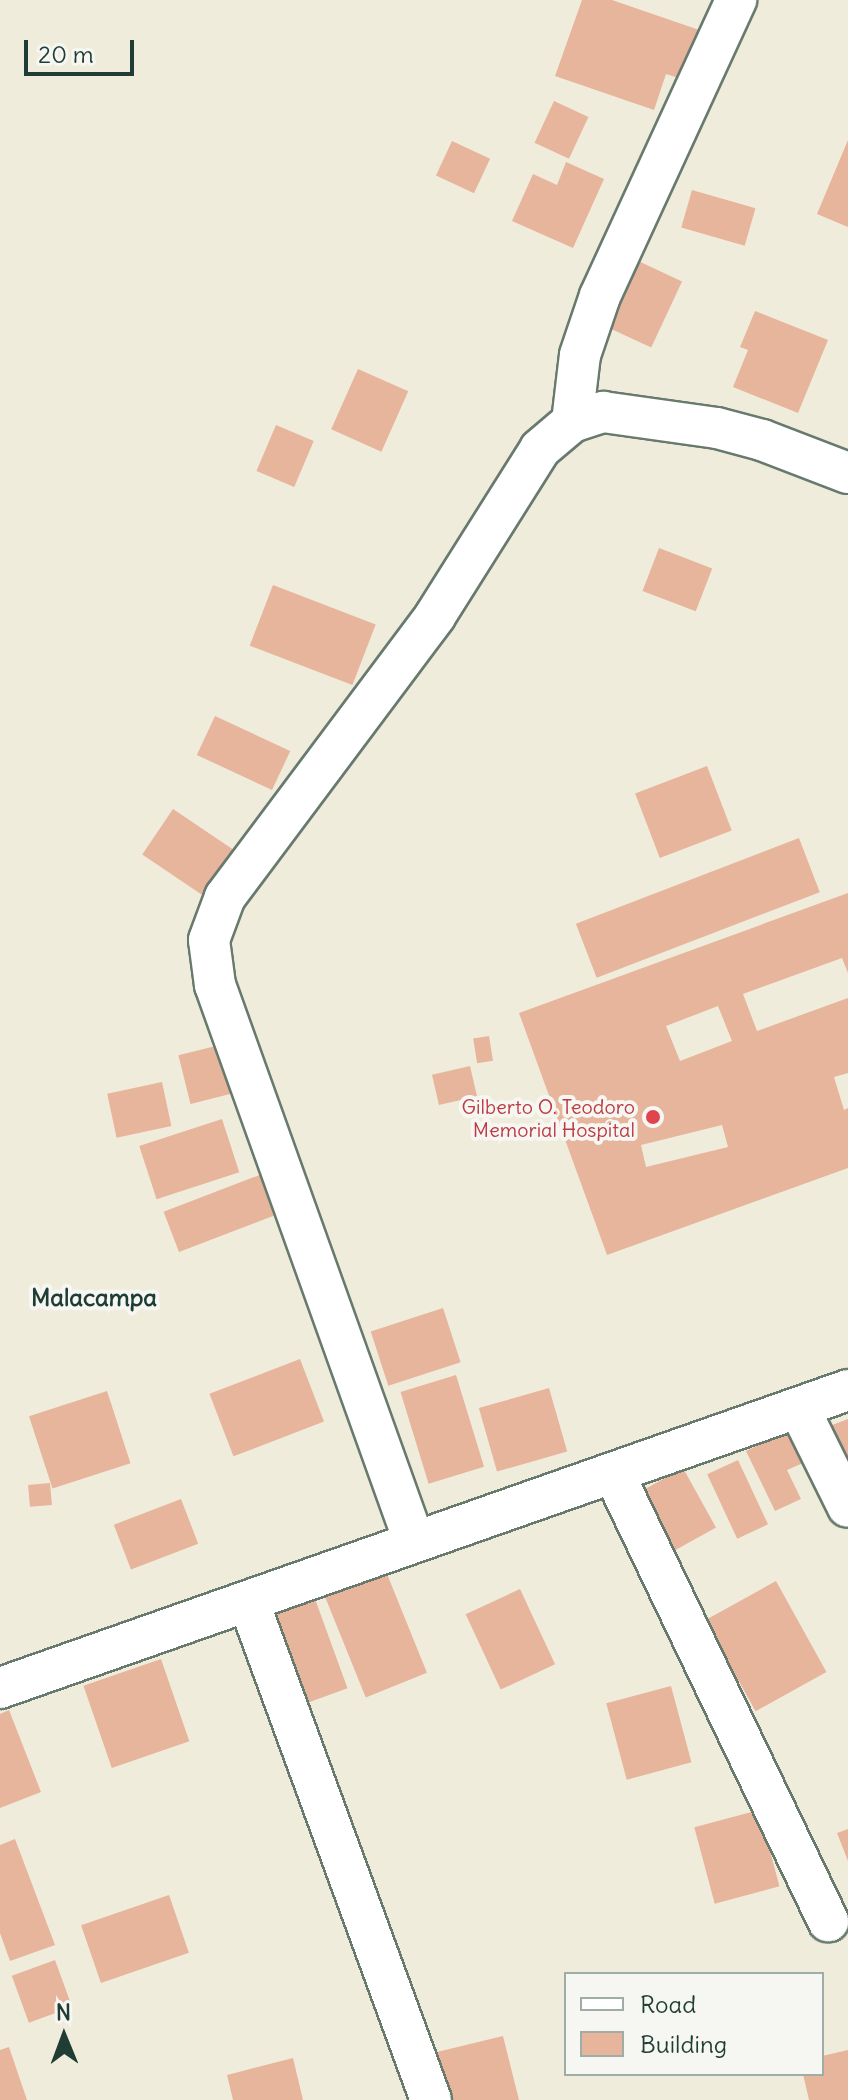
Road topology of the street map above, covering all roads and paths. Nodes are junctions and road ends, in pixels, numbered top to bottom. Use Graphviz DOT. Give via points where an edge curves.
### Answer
graph roads {
  1 [pos="736,0"];
  2 [pos="572,422"];
  3 [pos="848,473"];
  4 [pos="848,1390"];
  5 [pos="799,1408"];
  6 [pos="614,1474"];
  7 [pos="848,1507"];
  8 [pos="414,1541"];
  9 [pos="249,1603"];
  10 [pos="0,1688"];
  11 [pos="828,1921"];
  12 [pos="431,2100"];
  1 -- 2 [label="street" via="600,296 580,355"];
  2 -- 3 [label="street" via="603,412 717,428"];
  2 -- 8 [label="street" via="540,449 435,616 225,897 209,940 215,985"];
  4 -- 5 [label="street"];
  5 -- 6 [label="street"];
  5 -- 7 [label="street"];
  6 -- 8 [label="street"];
  6 -- 11 [label="street"];
  8 -- 9 [label="street"];
  9 -- 10 [label="street"];
  9 -- 12 [label="street"];
}
